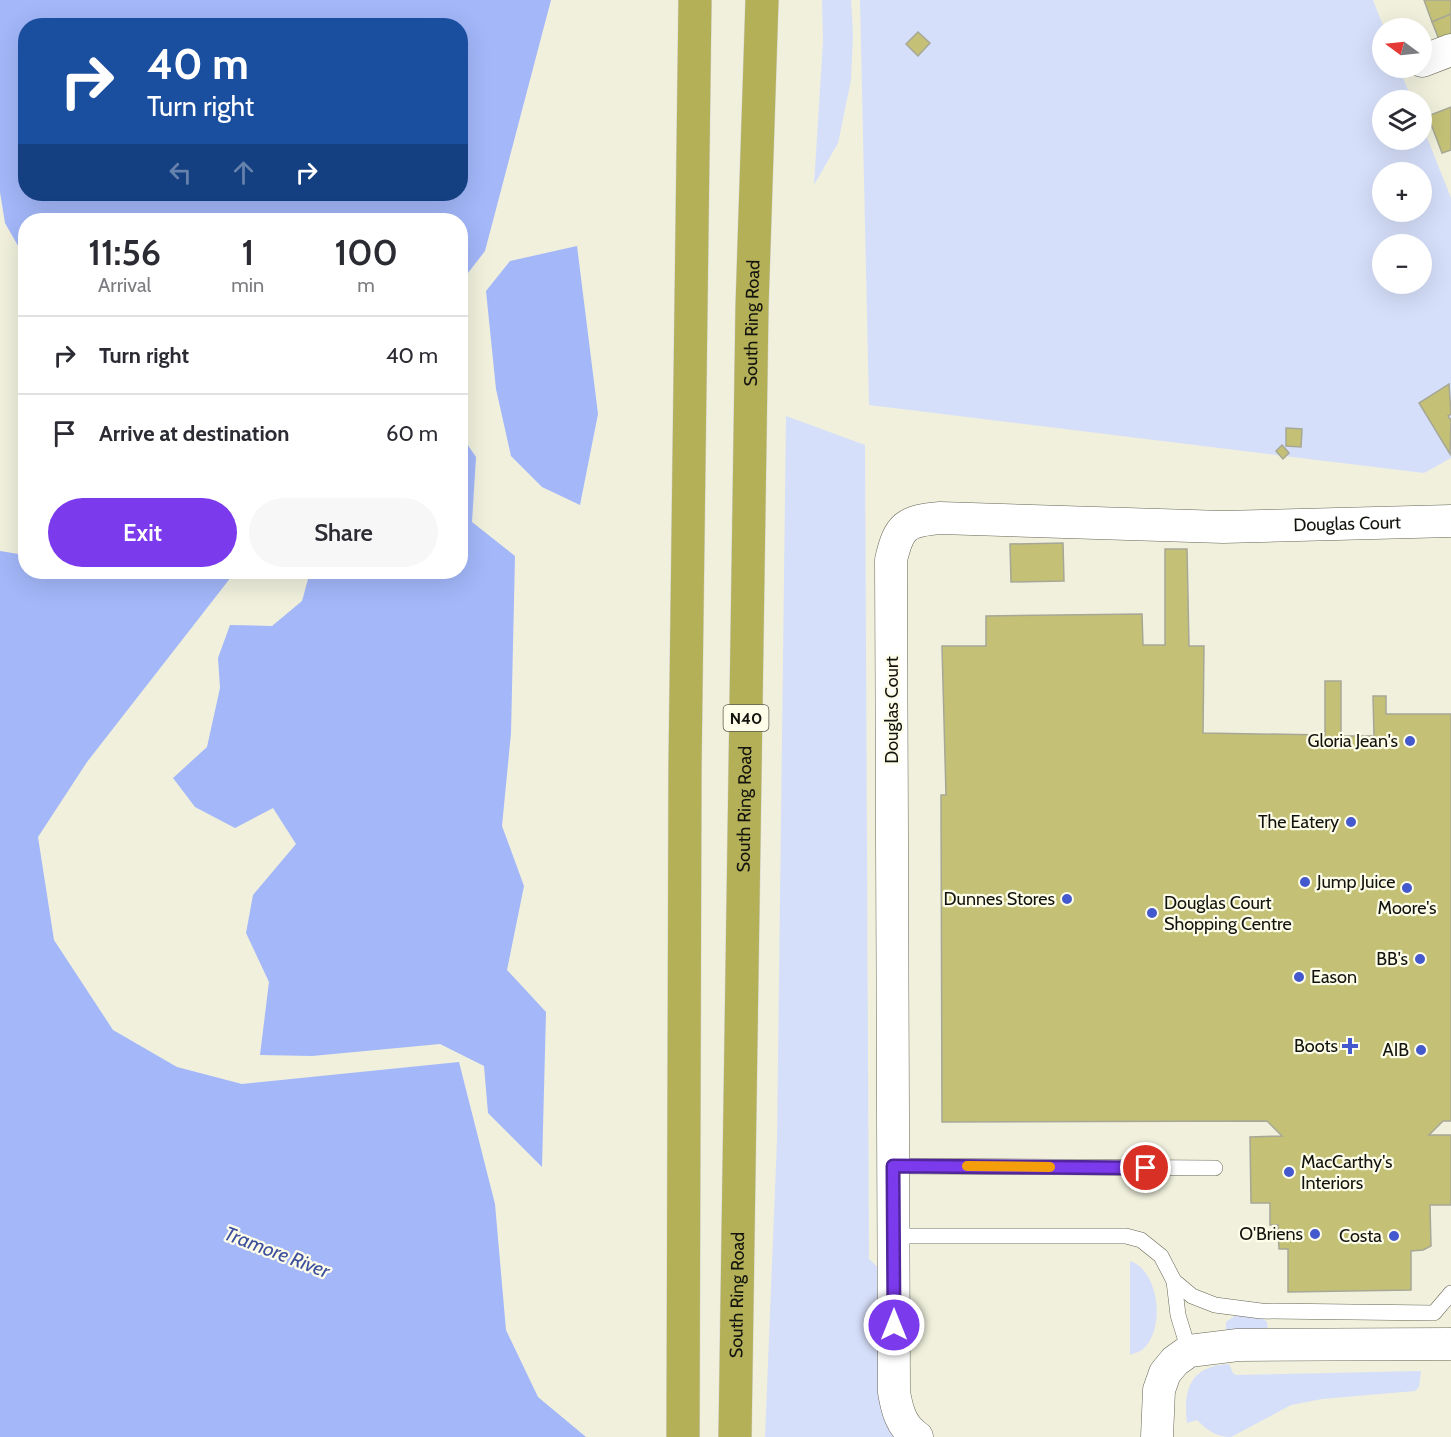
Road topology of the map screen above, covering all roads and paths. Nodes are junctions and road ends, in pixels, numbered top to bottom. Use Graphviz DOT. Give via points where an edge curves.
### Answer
graph roads {
  1 [pos="695,0"];
  2 [pos="762,0"];
  3 [pos="1451,50"];
  4 [pos="1432,57"];
  5 [pos="1451,505"];
  6 [pos="1415,520"];
  7 [pos="1451,520"];
  8 [pos="893,1166"];
  9 [pos="1215,1168"];
  10 [pos="894,1236"];
  11 [pos="1174,1281"];
  12 [pos="1451,1293"];
  13 [pos="1451,1344"];
  14 [pos="1189,1351"];
  15 [pos="683,1437"];
  16 [pos="735,1437"];
  17 [pos="917,1437"];
  18 [pos="1157,1437"];
  1 -- 15 [label="highway" via="685,767"];
  2 -- 16 [label="highway, South Ring Road / N40" via="751,318"];
  3 -- 4 [label="street"];
  5 -- 6 [label="street"];
  6 -- 7 [label="street, Douglas Court"];
  6 -- 8 [label="street, Douglas Court" via="1223,527 940,518 916,521 900,533 891,560"];
  8 -- 9 [label="lane"];
  8 -- 10 [label="street, Douglas Court"];
  10 -- 11 [label="lane" via="1126,1236 1140,1240 1161,1256"];
  10 -- 17 [label="street, Douglas Court" via="894,1392 898,1414"];
  11 -- 12 [label="lane" via="1202,1301 1261,1311 1434,1313"];
  11 -- 14 [label="lane" via="1178,1315"];
  13 -- 14 [label="street" via="1238,1345"];
  14 -- 18 [label="street" via="1165,1373 1159,1390"];
}
